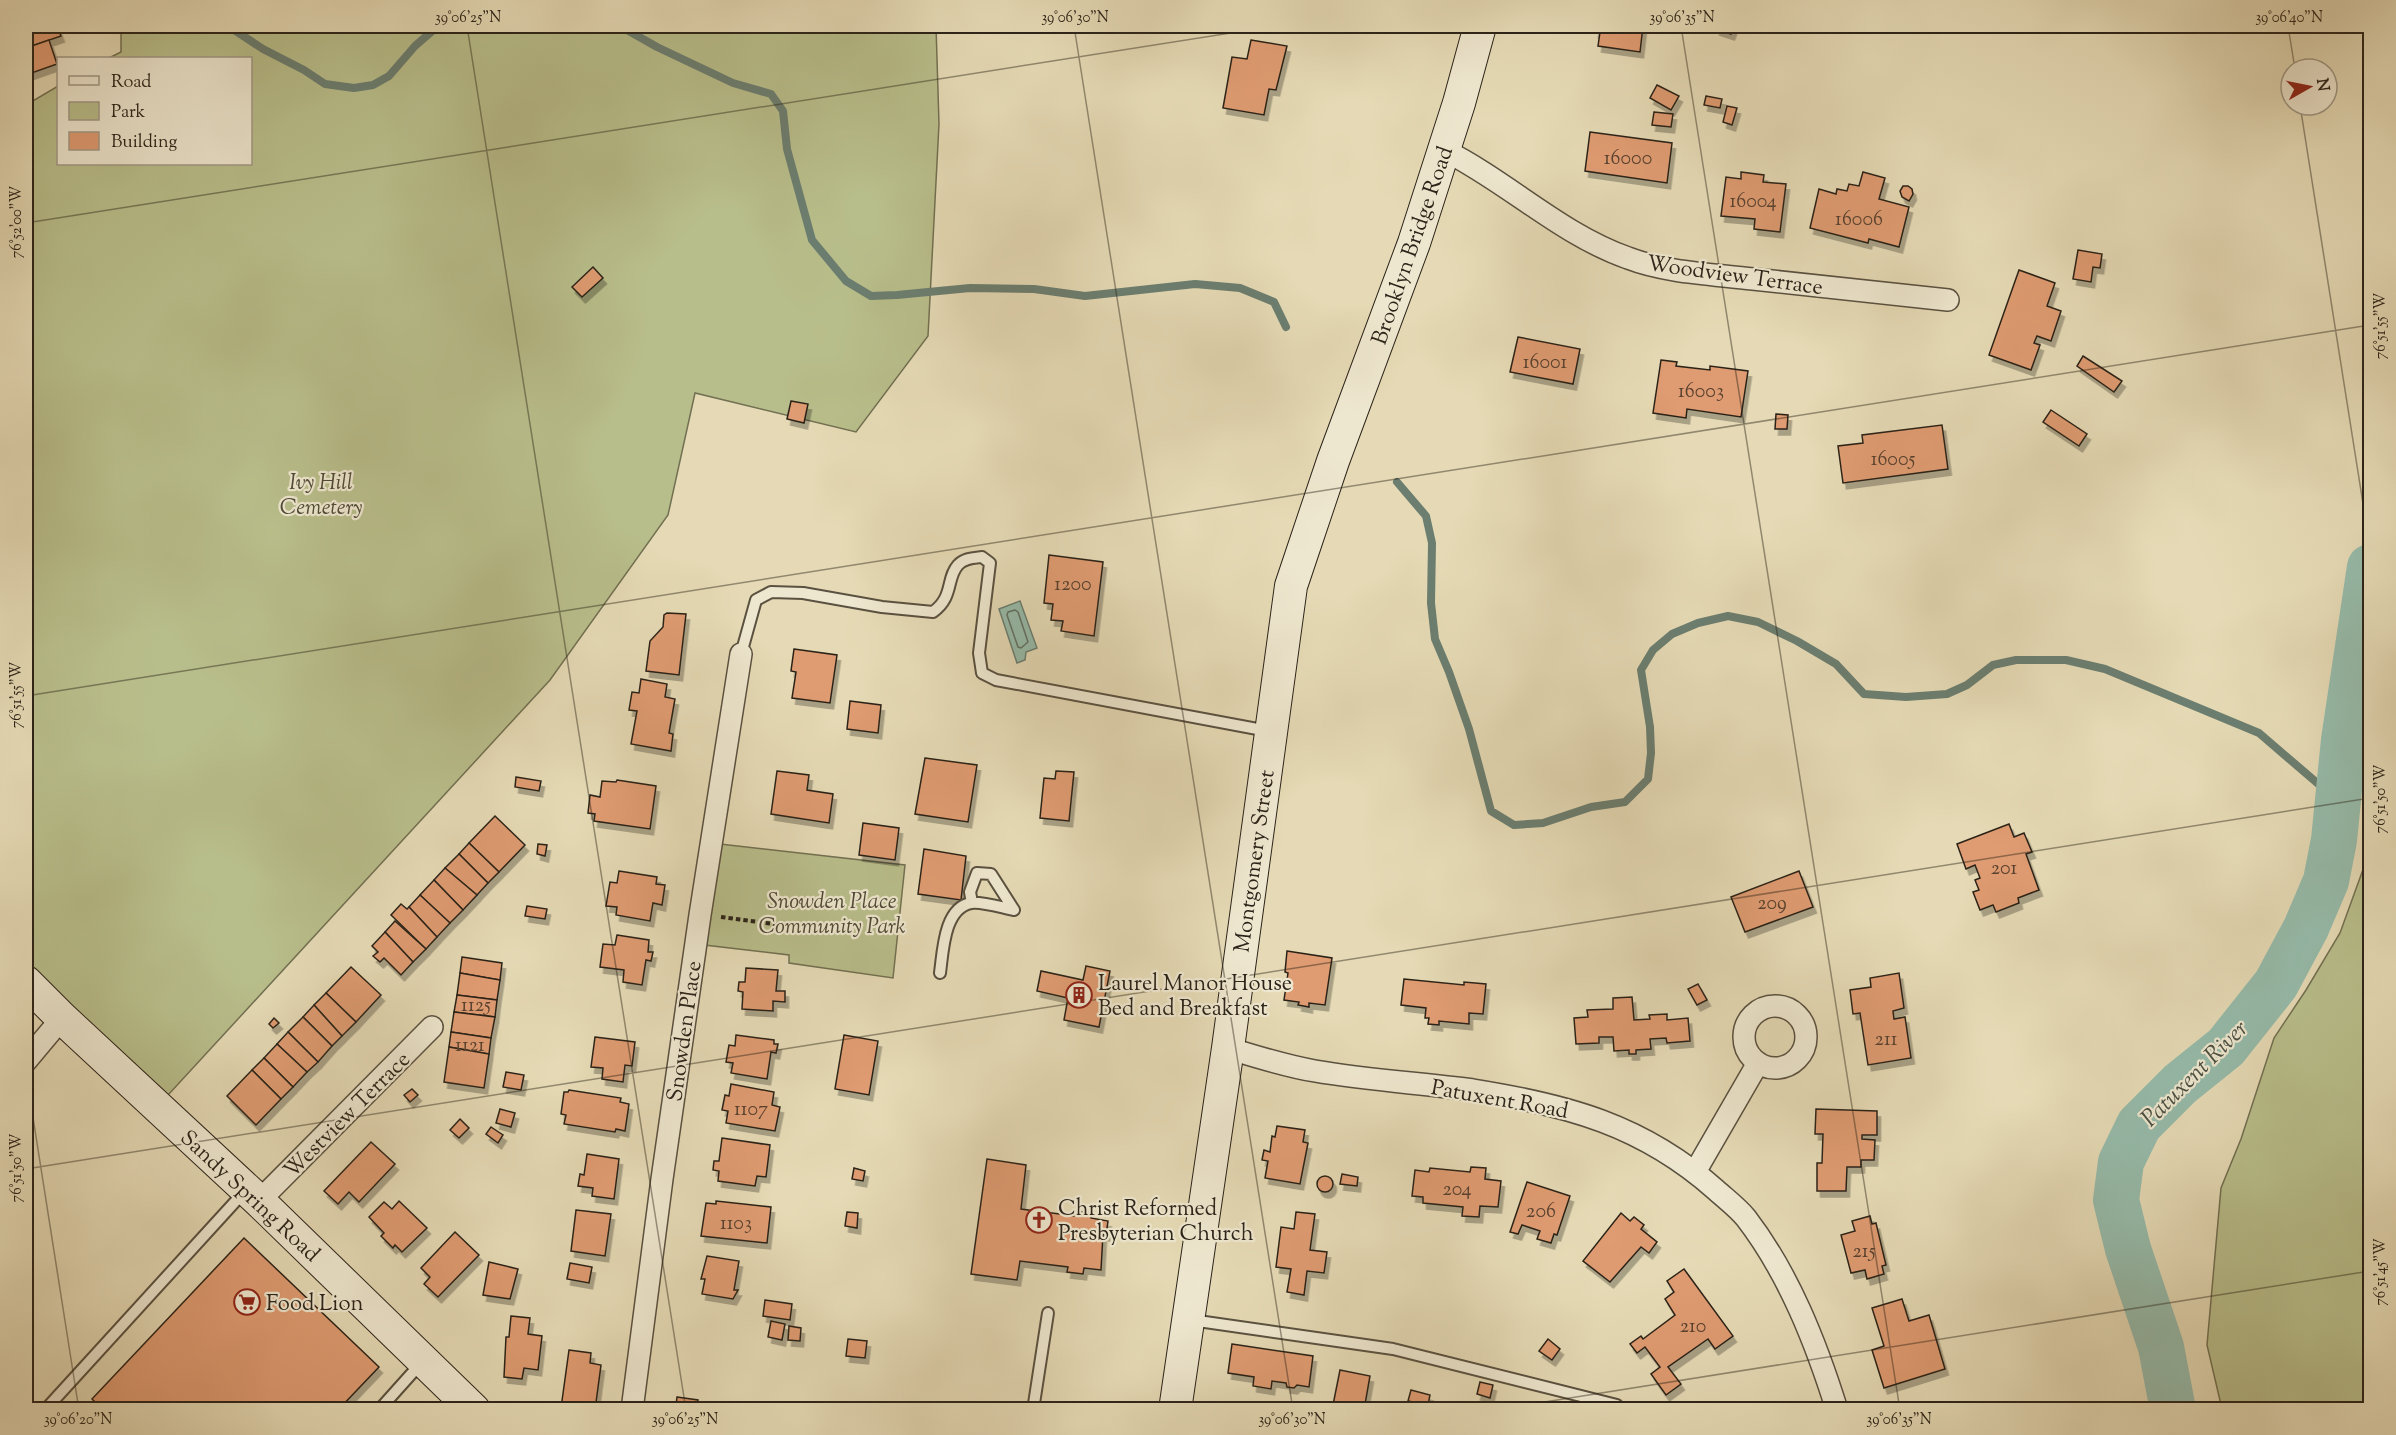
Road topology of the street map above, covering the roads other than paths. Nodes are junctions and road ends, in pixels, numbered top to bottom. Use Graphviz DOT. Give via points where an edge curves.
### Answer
graph roads {
  1 [pos="1480,26"];
  2 [pos="1444,150"];
  3 [pos="1948,300"];
  4 [pos="1333,461"];
  5 [pos="741,654"];
  6 [pos="1271,731"];
  7 [pos="972,903"];
  8 [pos="940,972"];
  9 [pos="26,982"];
  10 [pos="62,1018"];
  11 [pos="432,1027"];
  12 [pos="1228,1048"];
  13 [pos="26,1061"];
  14 [pos="1758,1063"];
  15 [pos="1695,1172"];
  16 [pos="253,1195"];
  17 [pos="1047,1313"];
  18 [pos="1188,1319"];
  19 [pos="424,1360"];
  20 [pos="1617,1405"];
  21 [pos="45,1410"];
  22 [pos="379,1410"];
  23 [pos="474,1410"];
  24 [pos="632,1410"];
  25 [pos="1033,1410"];
  26 [pos="1175,1410"];
  27 [pos="1837,1410"];
  1 -- 2 [label="street, Brooklyn Bridge Road"];
  2 -- 3 [label="street, Woodview Terrace" via="1498,180 1578,236 1629,259 1680,271"];
  2 -- 4 [label="street, Brooklyn Bridge Road" via="1377,347"];
  4 -- 6 [label="street, Montgomery Street" via="1291,586"];
  5 -- 6 [label="lane" via="756,600 771,592 933,612 942,605 957,565 982,557 990,563 979,653 982,673 996,680"];
  5 -- 24 [label="street, Snowden Place" via="700,915"];
  6 -- 12 [label="street, Montgomery Street"];
  7 -- 8 [label="lane" via="958,909 945,932"];
  9 -- 10 [label="street, Sandy Spring Road"];
  10 -- 13 [label="street"];
  10 -- 16 [label="street, Sandy Spring Road"];
  11 -- 16 [label="street, Westview Terrace"];
  12 -- 15 [label="street, Patuxent Road" via="1314,1071 1470,1090 1565,1108 1649,1142"];
  12 -- 18 [label="street, Montgomery Street"];
  14 -- 15 [label="street"];
  15 -- 27 [label="street, Patuxent Road" via="1745,1216 1778,1264"];
  16 -- 19 [label="street, Sandy Spring Road"];
  16 -- 21 [label="lane"];
  17 -- 25 [label="lane"];
  18 -- 20 [label="lane" via="1393,1349"];
  18 -- 26 [label="street, Montgomery Street"];
  19 -- 22 [label="lane"];
  19 -- 23 [label="street, Sandy Spring Road"];
}
